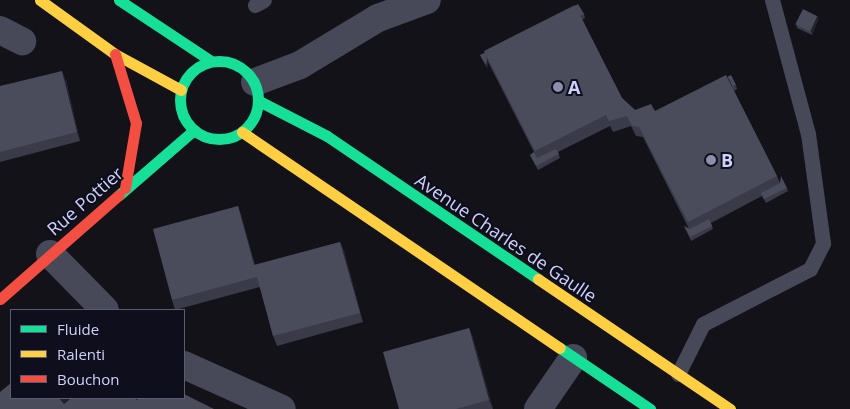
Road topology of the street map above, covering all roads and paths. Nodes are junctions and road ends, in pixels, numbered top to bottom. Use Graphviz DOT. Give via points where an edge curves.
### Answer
graph roads {
  1 [pos="40,0"];
  2 [pos="119,0"];
  3 [pos="428,0"];
  4 [pos="772,0"];
  5 [pos="115,54"];
  6 [pos="211,61"];
  7 [pos="181,90"];
  8 [pos="257,92"];
  9 [pos="194,130"];
  10 [pos="242,132"];
  11 [pos="125,188"];
  12 [pos="50,254"];
  13 [pos="0,299"];
  14 [pos="104,309"];
  15 [pos="573,358"];
  16 [pos="185,365"];
  17 [pos="678,374"];
  18 [pos="282,409"];
  19 [pos="538,409"];
  20 [pos="650,409"];
  21 [pos="730,409"];
  1 -- 5 [label="main road"];
  2 -- 6 [label="main road, Avenue Charles de Gaulle"];
  3 -- 8 [label="street" via="378,18"];
  4 -- 17 [label="lane" via="808,134 822,243 810,269 704,324"];
  5 -- 7 [label="main road"];
  5 -- 11 [label="main road" via="136,122"];
  6 -- 7 [label="main road" via="192,71"];
  6 -- 8 [label="main road, Avenue Charles de Gaulle" via="236,64"];
  7 -- 9 [label="main road" via="182,112"];
  8 -- 10 [label="main road" via="254,119"];
  8 -- 17 [label="main road, Avenue Charles de Gaulle"];
  9 -- 10 [label="main road" via="218,139"];
  9 -- 11 [label="main road, Rue Pottier"];
  10 -- 15 [label="main road"];
  11 -- 12 [label="main road, Rue Pottier"];
  12 -- 13 [label="main road, Rue Pottier"];
  12 -- 14 [label="street"];
  15 -- 19 [label="street"];
  15 -- 20 [label="main road"];
  16 -- 18 [label="street"];
  17 -- 21 [label="main road, Avenue Charles de Gaulle"];
}
